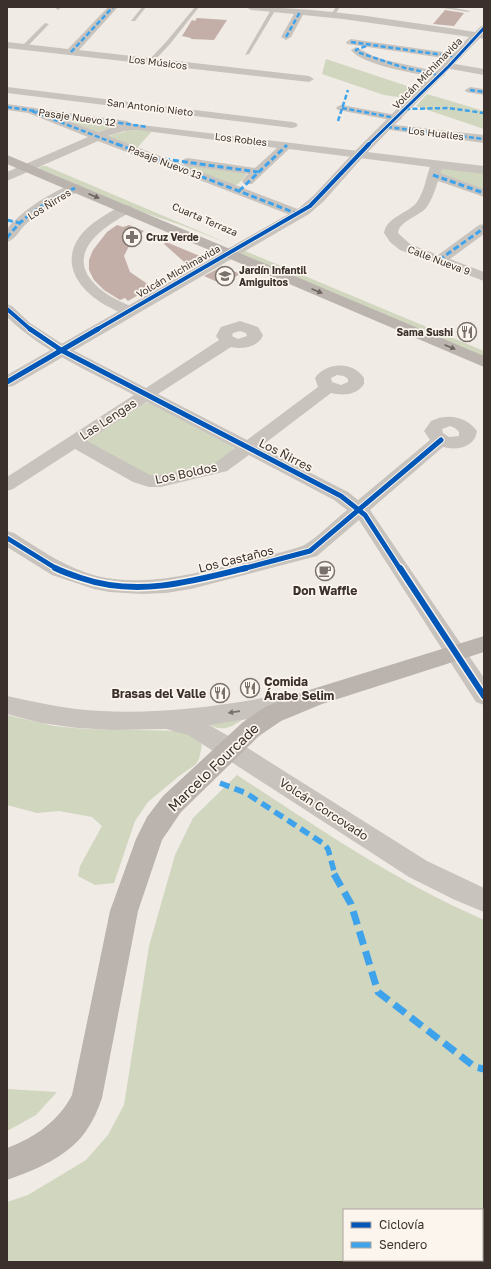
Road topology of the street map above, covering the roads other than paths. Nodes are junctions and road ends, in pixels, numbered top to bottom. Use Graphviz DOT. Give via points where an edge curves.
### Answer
graph roads {
  1 [pos="113,7"];
  2 [pos="144,7"];
  3 [pos="196,7"];
  4 [pos="252,7"];
  5 [pos="439,7"];
  6 [pos="274,9"];
  7 [pos="303,10"];
  8 [pos="335,11"];
  9 [pos="468,12"];
  10 [pos="133,20"];
  11 [pos="47,24"];
  12 [pos="482,33"];
  13 [pos="286,37"];
  14 [pos="351,42"];
  15 [pos="7,45"];
  16 [pos="370,45"];
  17 [pos="24,47"];
  18 [pos="388,47"];
  19 [pos="71,52"];
  20 [pos="247,54"];
  21 [pos="375,59"];
  22 [pos="151,61"];
  23 [pos="448,66"];
  24 [pos="484,72"];
  25 [pos="308,79"];
  26 [pos="7,90"];
  27 [pos="348,90"];
  28 [pos="470,90"];
  29 [pos="484,92"];
  30 [pos="7,108"];
  31 [pos="342,108"];
  32 [pos="32,111"];
  33 [pos="396,118"];
  34 [pos="338,121"];
  35 [pos="292,125"];
  36 [pos="148,127"];
  37 [pos="387,127"];
  38 [pos="98,136"];
  39 [pos="484,139"];
  40 [pos="287,145"];
  41 [pos="7,147"];
  42 [pos="359,154"];
  43 [pos="152,157"];
  44 [pos="7,159"];
  45 [pos="41,161"];
  46 [pos="27,168"];
  47 [pos="435,170"];
  48 [pos="484,170"];
  49 [pos="258,172"];
  50 [pos="7,178"];
  51 [pos="75,188"];
  52 [pos="239,191"];
  53 [pos="484,193"];
  54 [pos="126,210"];
  55 [pos="298,214"];
  56 [pos="13,222"];
  57 [pos="484,228"];
  58 [pos="7,238"];
  59 [pos="243,246"];
  60 [pos="229,254"];
  61 [pos="439,260"];
  62 [pos="484,277"];
  63 [pos="388,306"];
  64 [pos="7,309"];
  65 [pos="129,311"];
  66 [pos="229,341"];
  67 [pos="61,350"];
  68 [pos="484,362"];
  69 [pos="7,382"];
  70 [pos="329,387"];
  71 [pos="145,395"];
  72 [pos="441,440"];
  73 [pos="75,441"];
  74 [pos="248,448"];
  75 [pos="7,485"];
  76 [pos="360,510"];
  77 [pos="7,538"];
  78 [pos="484,644"];
  79 [pos="455,652"];
  80 [pos="484,696"];
  81 [pos="314,697"];
  82 [pos="7,705"];
  83 [pos="163,720"];
  84 [pos="230,749"];
  85 [pos="484,900"];
  86 [pos="7,1164"];
  1 -- 19 [label="street"];
  2 -- 10 [label="lane"];
  3 -- 22 [label="lane"];
  4 -- 6 [label="street"];
  5 -- 9 [label="lane"];
  6 -- 7 [label="street"];
  6 -- 20 [label="lane"];
  7 -- 8 [label="street"];
  7 -- 13 [label="street"];
  8 -- 12 [label="street"];
  11 -- 17 [label="lane"];
  12 -- 23 [label="street, Volcán Michimavida"];
  14 -- 16 [label="street"];
  15 -- 17 [label="street, Los Músicos"];
  16 -- 18 [label="street"];
  16 -- 21 [label="street" via="356,50"];
  17 -- 19 [label="street, Los Músicos"];
  18 -- 21 [label="street"];
  18 -- 23 [label="street"];
  19 -- 22 [label="street, Los Músicos"];
  21 -- 23 [label="street" via="405,68"];
  22 -- 25 [label="street, Los Músicos"];
  23 -- 24 [label="street"];
  23 -- 33 [label="street, Volcán Michimavida"];
  26 -- 35 [label="street, San Antonio Nieto"];
  27 -- 31 [label="street"];
  28 -- 29 [label="street"];
  30 -- 32 [label="street, Pasaje Nuevo 12"];
  31 -- 33 [label="street"];
  31 -- 34 [label="street"];
  32 -- 36 [label="street, Pasaje Nuevo 12"];
  32 -- 38 [label="street, Pasaje Nuevo 13"];
  33 -- 37 [label="street, Volcán Michimavida"];
  36 -- 38 [label="street, Los Robles" via="123,128"];
  36 -- 40 [label="street, Los Robles"];
  37 -- 39 [label="street, Los Hualles"];
  37 -- 42 [label="street, Volcán Michimavida"];
  38 -- 43 [label="street, Pasaje Nuevo 13"];
  38 -- 45 [label="street, Los Robles"];
  40 -- 42 [label="street, Los Robles"];
  40 -- 49 [label="street"];
  41 -- 45 [label="main road, Cuarta Terraza"];
  42 -- 47 [label="street, Los Robles"];
  42 -- 55 [label="street, Volcán Michimavida" via="316,202"];
  43 -- 49 [label="street"];
  43 -- 52 [label="street, Pasaje Nuevo 13"];
  44 -- 46 [label="main road, Cuarta Terraza"];
  45 -- 46 [label="street, Los Robles"];
  45 -- 59 [label="main road, Cuarta Terraza"];
  46 -- 50 [label="street, Los Robles"];
  46 -- 51 [label="main road, Cuarta Terraza"];
  47 -- 48 [label="street, Los Robles"];
  47 -- 53 [label="street"];
  47 -- 61 [label="street, Calle Nueva 9" via="421,206 395,223 391,232 393,239 404,247"];
  49 -- 52 [label="street"];
  51 -- 54 [label="main road, Cuarta Terraza, one-way"];
  51 -- 56 [label="street, Los Ñirres"];
  52 -- 55 [label="street, Pasaje Nuevo 13"];
  54 -- 60 [label="main road, Cuarta Terraza"];
  54 -- 65 [label="street" via="94,229 85,238 79,249 77,262 79,272 87,284 103,298"];
  55 -- 59 [label="street, Volcán Michimavida"];
  56 -- 58 [label="street, Los Ñirres"];
  57 -- 61 [label="street"];
  59 -- 60 [label="street, Volcán Michimavida"];
  59 -- 63 [label="main road, Cuarta Terraza"];
  60 -- 65 [label="street, Volcán Michimavida"];
  60 -- 68 [label="main road, Cuarta Terraza, one-way"];
  61 -- 62 [label="street, Calle Nueva 9"];
  64 -- 67 [label="street, Los Ñirres" via="25,326"];
  65 -- 67 [label="street, Volcán Michimavida"];
  66 -- 71 [label="street, Las Lengas"];
  67 -- 69 [label="street, Volcán Michimavida"];
  67 -- 71 [label="street, Los Ñirres"];
  70 -- 74 [label="street, Los Boldos"];
  71 -- 73 [label="street, Las Lengas"];
  71 -- 74 [label="street, Los Ñirres"];
  72 -- 76 [label="street, Los Castaños"];
  73 -- 74 [label="street, Los Boldos" via="139,478 155,481 218,468"];
  73 -- 75 [label="street, Las Lengas"];
  74 -- 76 [label="street, Los Ñirres" via="342,496"];
  76 -- 77 [label="street, Los Castaños" via="304,554 166,586 125,586 80,578 48,564"];
  76 -- 79 [label="street, Los Ñirres"];
  78 -- 79 [label="main road, Marcelo Fourcade"];
  79 -- 80 [label="street, Los Ñirres"];
  79 -- 81 [label="main road, Marcelo Fourcade"];
  81 -- 83 [label="street, Volcán Corcovado, one-way" via="255,709"];
  81 -- 84 [label="main road, Marcelo Fourcade" via="267,717 250,729"];
  82 -- 83 [label="street, Volcán Corcovado" via="68,717"];
  83 -- 84 [label="street, Volcán Corcovado" via="195,728"];
  84 -- 85 [label="street, Volcán Corcovado" via="418,869"];
  84 -- 86 [label="main road, Marcelo Fourcade" via="172,804 149,839 124,911 87,1098 72,1124 45,1146"];
}
